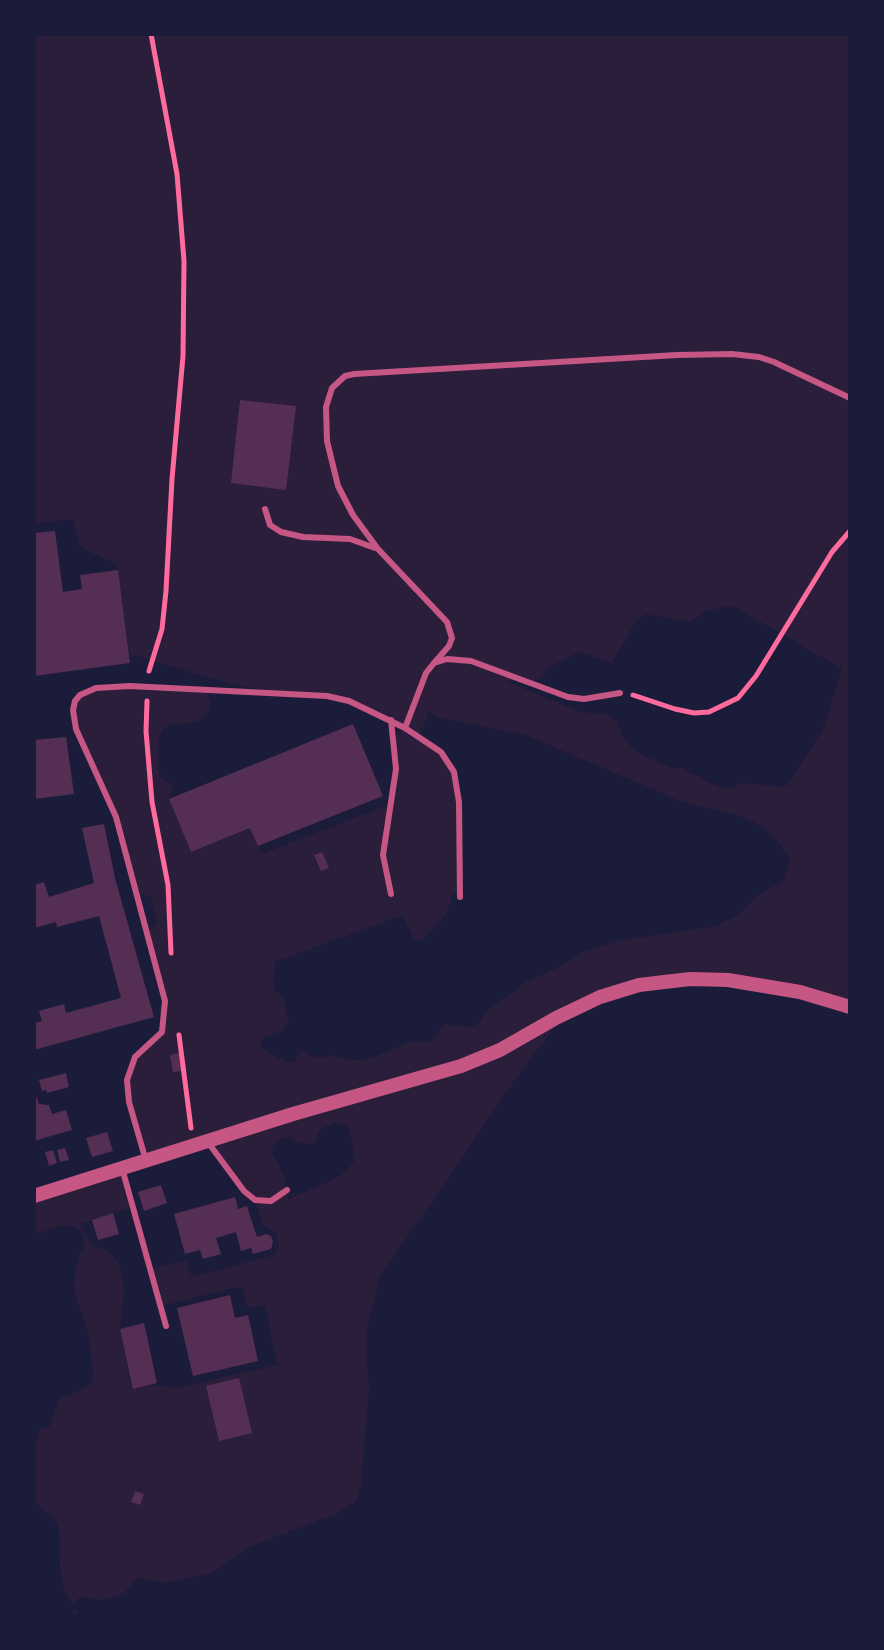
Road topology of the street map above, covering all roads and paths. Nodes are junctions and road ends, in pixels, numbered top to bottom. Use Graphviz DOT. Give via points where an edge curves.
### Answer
graph roads {
  1 [pos="151,34"];
  2 [pos="850,398"];
  3 [pos="265,509"];
  4 [pos="850,531"];
  5 [pos="378,549"];
  6 [pos="434,663"];
  7 [pos="147,687"];
  8 [pos="620,693"];
  9 [pos="391,720"];
  10 [pos="405,728"];
  11 [pos="391,894"];
  12 [pos="460,897"];
  13 [pos="171,959"];
  14 [pos="850,1007"];
  15 [pos="179,1032"];
  16 [pos="201,1143"];
  17 [pos="146,1161"];
  18 [pos="122,1168"];
  19 [pos="287,1190"];
  20 [pos="34,1196"];
  21 [pos="166,1326"];
  1 -- 7 [label="path" via="181,203 184,300 166,591"];
  2 -- 5 [label="lane" via="774,362 732,354 345,376 332,388 326,407 329,456 345,501"];
  3 -- 5 [label="lane" via="270,525 281,532 350,539"];
  4 -- 8 [label="path" via="738,698 694,713"];
  5 -- 6 [label="lane" via="451,630 449,646"];
  6 -- 8 [label="lane" via="471,661 568,697"];
  6 -- 10 [label="lane"];
  7 -- 9 [label="lane" via="335,697"];
  7 -- 13 [label="path" via="146,731 169,897"];
  7 -- 17 [label="lane" via="87,690 73,710 76,729 119,826 165,1001 162,1032 135,1057 127,1080"];
  9 -- 10 [label="lane"];
  9 -- 11 [label="lane" via="396,769 383,855"];
  10 -- 12 [label="lane" via="441,752 454,772"];
  14 -- 16 [label="street" via="728,980 639,985 600,997 461,1066"];
  15 -- 16 [label="path" via="187,1102"];
  16 -- 17 [label="street"];
  16 -- 19 [label="lane" via="255,1200 271,1201"];
  17 -- 18 [label="street"];
  18 -- 20 [label="street"];
  18 -- 21 [label="lane"];
}
